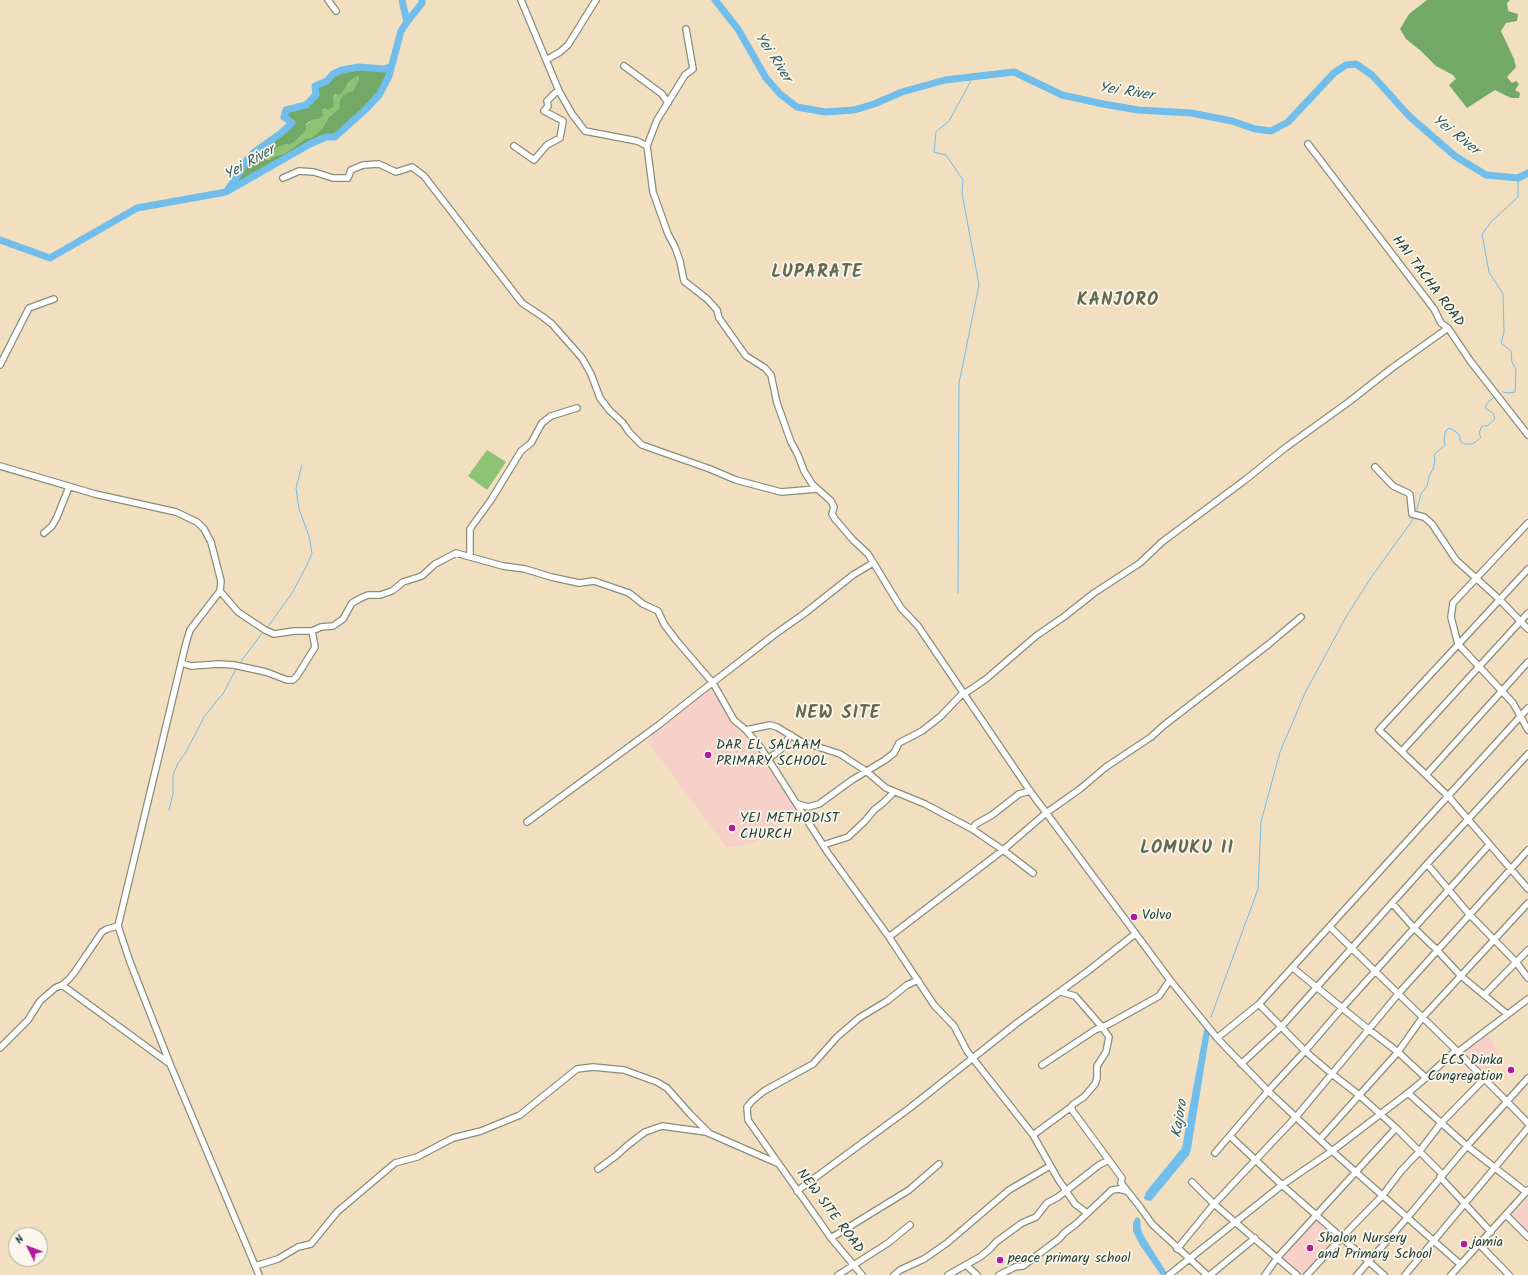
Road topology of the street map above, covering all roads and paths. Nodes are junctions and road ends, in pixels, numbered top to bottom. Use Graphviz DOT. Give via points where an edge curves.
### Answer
graph roads {
  1 [pos="328,0"];
  2 [pos="521,0"];
  3 [pos="596,0"];
  4 [pos="336,11"];
  5 [pos="686,29"];
  6 [pos="546,60"];
  7 [pos="624,66"];
  8 [pos="559,90"];
  9 [pos="668,103"];
  10 [pos="1308,144"];
  11 [pos="514,146"];
  12 [pos="647,146"];
  13 [pos="283,178"];
  14 [pos="54,299"];
  15 [pos="1448,328"];
  16 [pos="0,365"];
  17 [pos="577,408"];
  18 [pos="1528,435"];
  19 [pos="0,466"];
  20 [pos="1375,466"];
  21 [pos="69,487"];
  22 [pos="816,488"];
  23 [pos="1528,523"];
  24 [pos="44,533"];
  25 [pos="470,556"];
  26 [pos="873,563"];
  27 [pos="1528,569"];
  28 [pos="1475,579"];
  29 [pos="220,591"];
  30 [pos="1499,600"];
  31 [pos="1528,613"];
  32 [pos="1301,617"];
  33 [pos="1520,621"];
  34 [pos="1528,629"];
  35 [pos="312,631"];
  36 [pos="1458,644"];
  37 [pos="1528,662"];
  38 [pos="182,663"];
  39 [pos="1478,667"];
  40 [pos="713,683"];
  41 [pos="1502,691"];
  42 [pos="963,694"];
  43 [pos="1528,708"];
  44 [pos="1521,716"];
  45 [pos="746,730"];
  46 [pos="1528,730"];
  47 [pos="791,735"];
  48 [pos="1402,751"];
  49 [pos="1528,754"];
  50 [pos="768,760"];
  51 [pos="866,771"];
  52 [pos="1426,775"];
  53 [pos="1030,790"];
  54 [pos="894,792"];
  55 [pos="1448,796"];
  56 [pos="798,804"];
  57 [pos="1046,813"];
  58 [pos="1469,819"];
  59 [pos="527,822"];
  60 [pos="972,829"];
  61 [pos="823,845"];
  62 [pos="1489,845"];
  63 [pos="1003,850"];
  64 [pos="1528,850"];
  65 [pos="1427,864"];
  66 [pos="1510,869"];
  67 [pos="1033,873"];
  68 [pos="1528,889"];
  69 [pos="1449,890"];
  70 [pos="1392,903"];
  71 [pos="1528,903"];
  72 [pos="1469,914"];
  73 [pos="118,926"];
  74 [pos="1330,926"];
  75 [pos="1414,928"];
  76 [pos="1135,934"];
  77 [pos="889,937"];
  78 [pos="1495,940"];
  79 [pos="1352,948"];
  80 [pos="1437,950"];
  81 [pos="1528,950"];
  82 [pos="1516,962"];
  83 [pos="1293,968"];
  84 [pos="1375,971"];
  85 [pos="1461,976"];
  86 [pos="1528,978"];
  87 [pos="918,980"];
  88 [pos="1170,980"];
  89 [pos="62,985"];
  90 [pos="1317,988"];
  91 [pos="1061,992"];
  92 [pos="1399,993"];
  93 [pos="1484,996"];
  94 [pos="1528,999"];
  95 [pos="1259,1004"];
  96 [pos="1342,1008"];
  97 [pos="1507,1014"];
  98 [pos="1422,1018"];
  99 [pos="1102,1027"];
  100 [pos="1281,1027"];
  101 [pos="1368,1029"];
  102 [pos="1217,1038"];
  103 [pos="0,1048"];
  104 [pos="1305,1051"];
  105 [pos="1457,1051"];
  106 [pos="1398,1052"];
  107 [pos="974,1058"];
  108 [pos="170,1064"];
  109 [pos="1241,1064"];
  110 [pos="1042,1065"];
  111 [pos="1332,1074"];
  112 [pos="1426,1078"];
  113 [pos="1485,1078"];
  114 [pos="1528,1078"];
  115 [pos="1268,1091"];
  116 [pos="1408,1093"];
  117 [pos="1359,1095"];
  118 [pos="1508,1102"];
  119 [pos="1071,1107"];
  120 [pos="1380,1114"];
  121 [pos="1296,1117"];
  122 [pos="1440,1123"];
  123 [pos="1528,1123"];
  124 [pos="1396,1128"];
  125 [pos="1528,1128"];
  126 [pos="708,1133"];
  127 [pos="1032,1135"];
  128 [pos="1230,1136"];
  129 [pos="1320,1139"];
  130 [pos="1467,1146"];
  131 [pos="1332,1151"];
  132 [pos="1419,1152"];
  133 [pos="1215,1153"];
  134 [pos="1255,1159"];
  135 [pos="1109,1160"];
  136 [pos="778,1163"];
  137 [pos="939,1164"];
  138 [pos="1050,1166"];
  139 [pos="1494,1167"];
  140 [pos="598,1169"];
  141 [pos="1356,1172"];
  142 [pos="1441,1176"];
  143 [pos="1192,1182"];
  144 [pos="1282,1185"];
  145 [pos="1066,1190"];
  146 [pos="798,1191"];
  147 [pos="1127,1191"];
  148 [pos="1527,1191"];
  149 [pos="1383,1195"];
  150 [pos="1214,1204"];
  151 [pos="1464,1204"];
  152 [pos="1087,1214"];
  153 [pos="1317,1215"];
  154 [pos="1506,1215"];
  155 [pos="1407,1218"];
  156 [pos="1236,1222"];
  157 [pos="910,1225"];
  158 [pos="1491,1232"];
  159 [pos="1342,1237"];
  160 [pos="1528,1237"];
  161 [pos="831,1238"];
  162 [pos="1254,1238"];
  163 [pos="1434,1240"];
  164 [pos="1478,1244"];
  165 [pos="1177,1249"];
  166 [pos="1277,1258"];
  167 [pos="1188,1259"];
  168 [pos="1369,1261"];
  169 [pos="1460,1264"];
  170 [pos="854,1265"];
  171 [pos="966,1265"];
  172 [pos="255,1266"];
  173 [pos="259,1275"];
  174 [pos="838,1275"];
  175 [pos="862,1275"];
  176 [pos="894,1275"];
  177 [pos="948,1275"];
  178 [pos="977,1275"];
  179 [pos="999,1275"];
  180 [pos="1169,1275"];
  181 [pos="1207,1275"];
  182 [pos="1210,1275"];
  183 [pos="1265,1275"];
  184 [pos="1297,1275"];
  185 [pos="1308,1275"];
  186 [pos="1357,1275"];
  187 [pos="1384,1275"];
  188 [pos="1405,1275"];
  189 [pos="1451,1275"];
  190 [pos="1509,1275"];
  1 -- 4 [label="street"];
  2 -- 6 [label="street"];
  3 -- 6 [label="street" via="568,45"];
  5 -- 9 [label="street" via="693,69 685,75"];
  6 -- 8 [label="street"];
  7 -- 9 [label="street" via="662,94"];
  8 -- 11 [label="street" via="547,101 548,106 544,111 563,121 560,138 547,144 534,160"];
  8 -- 12 [label="street" via="585,131 637,141"];
  9 -- 12 [label="street"];
  10 -- 15 [label="street, HAI TACHA ROAD" via="1434,309 1441,323"];
  12 -- 22 [label="street" via="653,192 680,260 684,280 717,310 719,318 746,356 771,375 777,404 791,442 804,471"];
  13 -- 22 [label="street" via="299,171 348,178 351,170 363,165 379,164 396,172 412,167 424,176 522,304 552,324 582,358 600,398 642,445 736,480 781,492"];
  14 -- 16 [label="street" via="29,308"];
  15 -- 18 [label="street, HAI TACHA ROAD"];
  15 -- 42 [label="street" via="1285,448 1162,542 1140,563 1094,593 1036,636 986,679"];
  17 -- 25 [label="street" via="551,416 542,423 531,443 522,451 470,529"];
  19 -- 21 [label="street"];
  20 -- 28 [label="street" via="1393,486 1410,495 1412,514 1424,517 1432,524 1456,560"];
  21 -- 24 [label="street" via="58,517"];
  21 -- 29 [label="street" via="176,512 197,522 211,542 221,581"];
  22 -- 26 [label="street" via="831,501 834,519 868,554"];
  23 -- 28 [label="street"];
  25 -- 35 [label="street" via="456,552 434,564 422,576 403,582 392,591 368,595 352,603 343,619 333,626"];
  25 -- 40 [label="street" via="579,583 594,581 629,593 658,611 676,640"];
  26 -- 40 [label="street" via="853,575"];
  26 -- 42 [label="street" via="901,608 918,626"];
  27 -- 30 [label="street"];
  28 -- 30 [label="street"];
  28 -- 36 [label="street" via="1453,603 1451,617"];
  29 -- 35 [label="street" via="238,612 274,634"];
  29 -- 38 [label="street" via="190,630"];
  30 -- 33 [label="street"];
  30 -- 36 [label="street"];
  31 -- 33 [label="street"];
  32 -- 57 [label="street" via="1151,737 1106,767"];
  33 -- 34 [label="street"];
  33 -- 39 [label="street"];
  35 -- 38 [label="street" via="315,646 293,680 234,665 191,666"];
  36 -- 39 [label="street"];
  36 -- 48 [label="street" via="1379,730"];
  37 -- 41 [label="street"];
  38 -- 73 [label="street"];
  39 -- 41 [label="street"];
  39 -- 48 [label="street"];
  40 -- 45 [label="street" via="734,720"];
  40 -- 59 [label="street"];
  41 -- 44 [label="street"];
  41 -- 52 [label="street"];
  42 -- 51 [label="street" via="922,731 899,743 892,755"];
  42 -- 53 [label="street"];
  43 -- 44 [label="street"];
  44 -- 46 [label="street"];
  44 -- 55 [label="street"];
  45 -- 47 [label="street" via="770,725"];
  45 -- 50 [label="street"];
  47 -- 50 [label="street" via="780,750"];
  47 -- 51 [label="street" via="840,754"];
  48 -- 52 [label="street"];
  49 -- 58 [label="street"];
  50 -- 56 [label="street"];
  51 -- 54 [label="street"];
  51 -- 56 [label="street" via="819,804 808,807"];
  52 -- 55 [label="street"];
  53 -- 57 [label="street"];
  53 -- 60 [label="street" via="1019,794"];
  54 -- 60 [label="street" via="925,804"];
  54 -- 61 [label="street" via="848,837"];
  55 -- 58 [label="street"];
  55 -- 74 [label="street"];
  56 -- 61 [label="street"];
  57 -- 63 [label="street"];
  57 -- 76 [label="street"];
  58 -- 62 [label="street"];
  58 -- 65 [label="street"];
  60 -- 63 [label="street"];
  61 -- 77 [label="street"];
  62 -- 66 [label="street"];
  62 -- 69 [label="street"];
  63 -- 67 [label="street"];
  63 -- 77 [label="street"];
  64 -- 66 [label="street"];
  65 -- 69 [label="street"];
  65 -- 70 [label="street"];
  66 -- 68 [label="street"];
  66 -- 72 [label="street"];
  69 -- 72 [label="street"];
  69 -- 75 [label="street"];
  70 -- 75 [label="street"];
  70 -- 79 [label="street"];
  71 -- 78 [label="street"];
  72 -- 78 [label="street"];
  72 -- 80 [label="street"];
  73 -- 89 [label="street" via="102,932 74,973"];
  73 -- 108 [label="street"];
  74 -- 79 [label="street"];
  74 -- 83 [label="street"];
  75 -- 80 [label="street"];
  75 -- 84 [label="street"];
  76 -- 88 [label="street"];
  76 -- 91 [label="street"];
  77 -- 87 [label="street"];
  78 -- 82 [label="street"];
  78 -- 85 [label="street"];
  79 -- 84 [label="street"];
  79 -- 90 [label="street"];
  80 -- 85 [label="street"];
  80 -- 92 [label="street"];
  81 -- 82 [label="street"];
  82 -- 86 [label="street"];
  82 -- 93 [label="street"];
  83 -- 90 [label="street"];
  83 -- 95 [label="street"];
  84 -- 92 [label="street"];
  84 -- 96 [label="street"];
  85 -- 93 [label="street"];
  85 -- 98 [label="street"];
  87 -- 107 [label="street" via="934,1005 954,1026 967,1051"];
  87 -- 136 [label="street, NEW SITE ROAD" via="859,1018 837,1037 813,1064 782,1080 747,1107 748,1120"];
  88 -- 99 [label="street" via="1159,996"];
  88 -- 102 [label="street"];
  89 -- 103 [label="street" via="40,1001 28,1020"];
  89 -- 108 [label="street"];
  90 -- 96 [label="street"];
  90 -- 100 [label="street"];
  91 -- 99 [label="street" via="1075,996"];
  91 -- 107 [label="street"];
  92 -- 98 [label="street"];
  92 -- 101 [label="street"];
  93 -- 97 [label="street"];
  94 -- 97 [label="street"];
  95 -- 100 [label="street"];
  95 -- 102 [label="street"];
  96 -- 101 [label="street"];
  96 -- 104 [label="street"];
  97 -- 105 [label="street"];
  98 -- 105 [label="street"];
  98 -- 106 [label="street"];
  99 -- 110 [label="street"];
  99 -- 119 [label="street" via="1109,1042 1097,1066 1096,1080 1088,1093"];
  100 -- 104 [label="street"];
  100 -- 109 [label="street"];
  101 -- 106 [label="street"];
  101 -- 111 [label="street"];
  102 -- 109 [label="street"];
  104 -- 111 [label="street"];
  104 -- 115 [label="street"];
  105 -- 112 [label="street"];
  105 -- 113 [label="street"];
  106 -- 112 [label="street"];
  106 -- 117 [label="street"];
  107 -- 127 [label="street"];
  107 -- 146 [label="street"];
  108 -- 172 [label="street"];
  109 -- 115 [label="street"];
  111 -- 117 [label="street"];
  111 -- 121 [label="street"];
  112 -- 116 [label="street"];
  113 -- 118 [label="street"];
  113 -- 122 [label="street"];
  114 -- 118 [label="street"];
  115 -- 121 [label="street"];
  115 -- 128 [label="street"];
  116 -- 120 [label="street"];
  116 -- 122 [label="street"];
  117 -- 120 [label="street"];
  117 -- 129 [label="street"];
  118 -- 123 [label="street"];
  118 -- 130 [label="street"];
  119 -- 127 [label="street"];
  119 -- 135 [label="street"];
  120 -- 124 [label="street"];
  120 -- 131 [label="street"];
  121 -- 129 [label="street"];
  121 -- 134 [label="street"];
  122 -- 130 [label="street"];
  122 -- 132 [label="street"];
  124 -- 132 [label="street"];
  124 -- 141 [label="street"];
  125 -- 139 [label="street"];
  126 -- 136 [label="street"];
  126 -- 140 [label="street" via="662,1126 645,1132"];
  126 -- 172 [label="street" via="667,1088 657,1082 624,1070 593,1067 577,1069 520,1115 481,1131 453,1138 417,1157 395,1163 337,1212 311,1244 298,1246 278,1260"];
  127 -- 138 [label="street"];
  128 -- 133 [label="street"];
  128 -- 134 [label="street"];
  129 -- 131 [label="street"];
  130 -- 139 [label="street"];
  130 -- 142 [label="street"];
  131 -- 141 [label="street"];
  131 -- 144 [label="street"];
  132 -- 142 [label="street"];
  132 -- 149 [label="street"];
  134 -- 144 [label="street"];
  134 -- 150 [label="street"];
  135 -- 145 [label="street"];
  135 -- 147 [label="street" via="1122,1178 1121,1183"];
  136 -- 146 [label="street, NEW SITE ROAD"];
  137 -- 161 [label="street" via="909,1190"];
  138 -- 145 [label="street"];
  138 -- 176 [label="street" via="1009,1190 947,1243 918,1263"];
  139 -- 148 [label="street"];
  139 -- 151 [label="street"];
  141 -- 149 [label="street"];
  141 -- 153 [label="street"];
  142 -- 151 [label="street"];
  142 -- 155 [label="street"];
  143 -- 150 [label="street"];
  144 -- 153 [label="street"];
  144 -- 156 [label="street"];
  145 -- 152 [label="street" via="1075,1204"];
  145 -- 171 [label="street" via="1047,1203 1036,1217 1010,1231 980,1257"];
  146 -- 161 [label="street, NEW SITE ROAD"];
  147 -- 152 [label="street" via="1112,1190"];
  147 -- 165 [label="street" via="1152,1224"];
  148 -- 154 [label="street"];
  149 -- 155 [label="street"];
  149 -- 159 [label="street"];
  150 -- 156 [label="street"];
  150 -- 165 [label="street"];
  151 -- 158 [label="street"];
  151 -- 163 [label="street"];
  152 -- 179 [label="street" via="1023,1266"];
  153 -- 159 [label="street"];
  153 -- 166 [label="street"];
  154 -- 158 [label="street"];
  154 -- 160 [label="street"];
  155 -- 163 [label="street"];
  155 -- 168 [label="street"];
  156 -- 162 [label="street"];
  156 -- 167 [label="street"];
  157 -- 170 [label="street"];
  158 -- 164 [label="street"];
  159 -- 168 [label="street"];
  159 -- 185 [label="street"];
  161 -- 170 [label="street, NEW SITE ROAD"];
  162 -- 166 [label="street"];
  162 -- 182 [label="street"];
  163 -- 169 [label="street"];
  163 -- 188 [label="street"];
  164 -- 169 [label="street"];
  164 -- 190 [label="street"];
  165 -- 167 [label="street"];
  166 -- 183 [label="street"];
  166 -- 184 [label="street"];
  167 -- 180 [label="street"];
  167 -- 181 [label="street"];
  168 -- 186 [label="street"];
  168 -- 187 [label="street"];
  169 -- 189 [label="street"];
  170 -- 174 [label="street"];
  170 -- 175 [label="street, NEW SITE ROAD"];
  171 -- 177 [label="street"];
  171 -- 178 [label="street"];
  172 -- 173 [label="street"];
}
